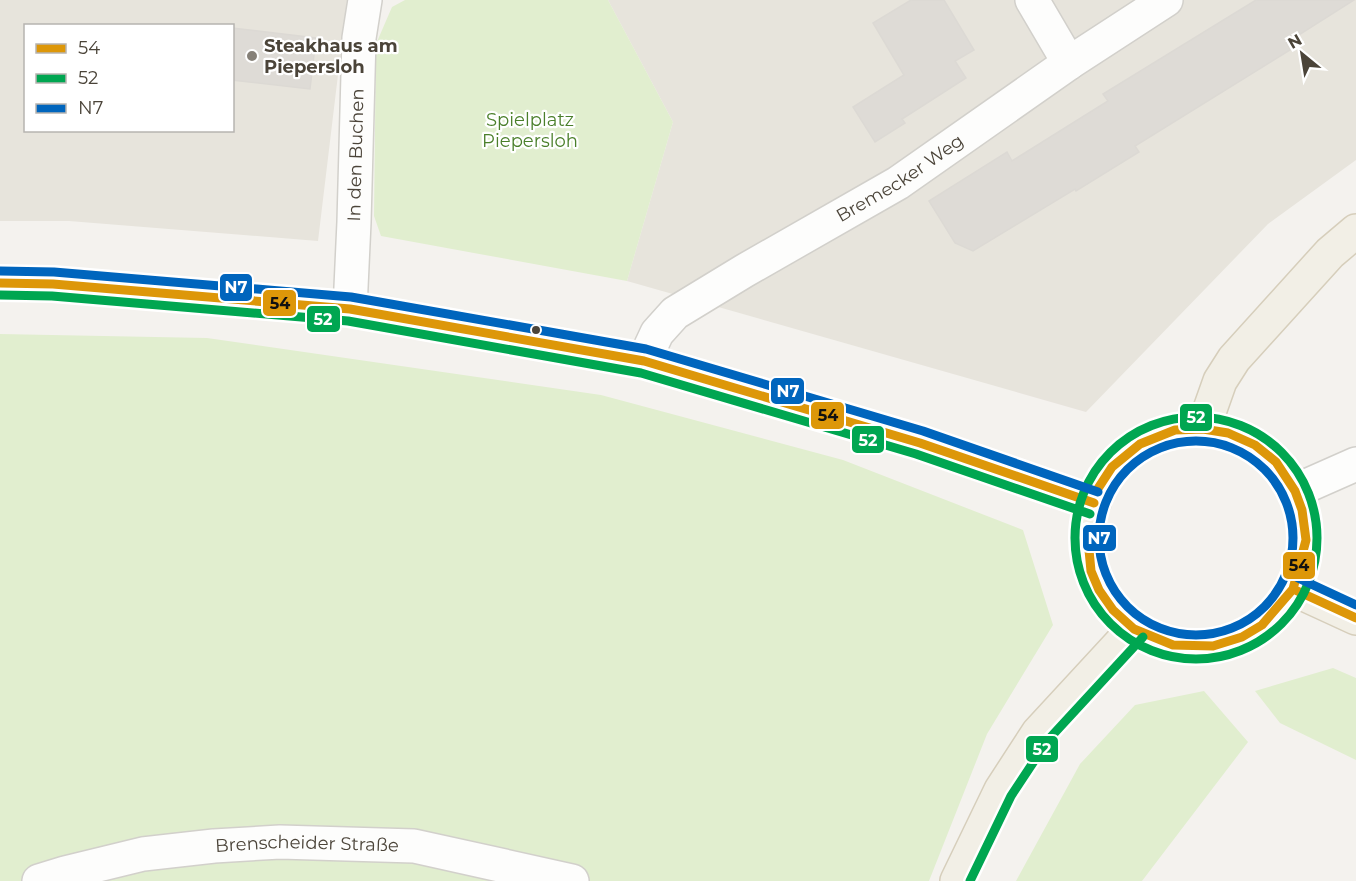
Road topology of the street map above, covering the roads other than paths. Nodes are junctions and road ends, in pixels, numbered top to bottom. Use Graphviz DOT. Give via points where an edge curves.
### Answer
graph roads {
  1 [pos="365,0"];
  2 [pos="1032,0"];
  3 [pos="1166,0"];
  4 [pos="1069,63"];
  5 [pos="1356,231"];
  6 [pos="0,283"];
  7 [pos="350,309"];
  8 [pos="644,361"];
  9 [pos="1203,429"];
  10 [pos="1350,468"];
  11 [pos="1295,491"];
  12 [pos="1094,503"];
  13 [pos="1293,589"];
  14 [pos="1356,618"];
  15 [pos="1134,629"];
  16 [pos="39,881"];
  17 [pos="572,881"];
  18 [pos="957,881"];
  1 -- 7 [label="street, In den Buchen" via="359,38"];
  2 -- 4 [label="street"];
  3 -- 4 [label="street, Bremecker Weg"];
  4 -- 8 [label="street, Bremecker Weg" via="898,183 675,313 657,333"];
  5 -- 9 [label="main road" via="1329,253 1234,359"];
  6 -- 7 [label="main road"];
  7 -- 8 [label="main road"];
  8 -- 12 [label="main road" via="920,443"];
  9 -- 11 [label="main road" via="1228,433 1255,446 1276,462"];
  9 -- 12 [label="main road" via="1175,430 1140,444 1112,467"];
  10 -- 11 [label="street"];
  11 -- 13 [label="main road" via="1306,540"];
  12 -- 15 [label="main road" via="1087,528 1091,571 1113,610"];
  13 -- 14 [label="main road"];
  13 -- 15 [label="main road" via="1262,625 1242,637 1213,646 1173,645"];
  15 -- 18 [label="main road" via="1038,733 1001,790"];
  16 -- 17 [label="street, Brenscheider Straße" via="143,854 280,842 414,846"];
}
